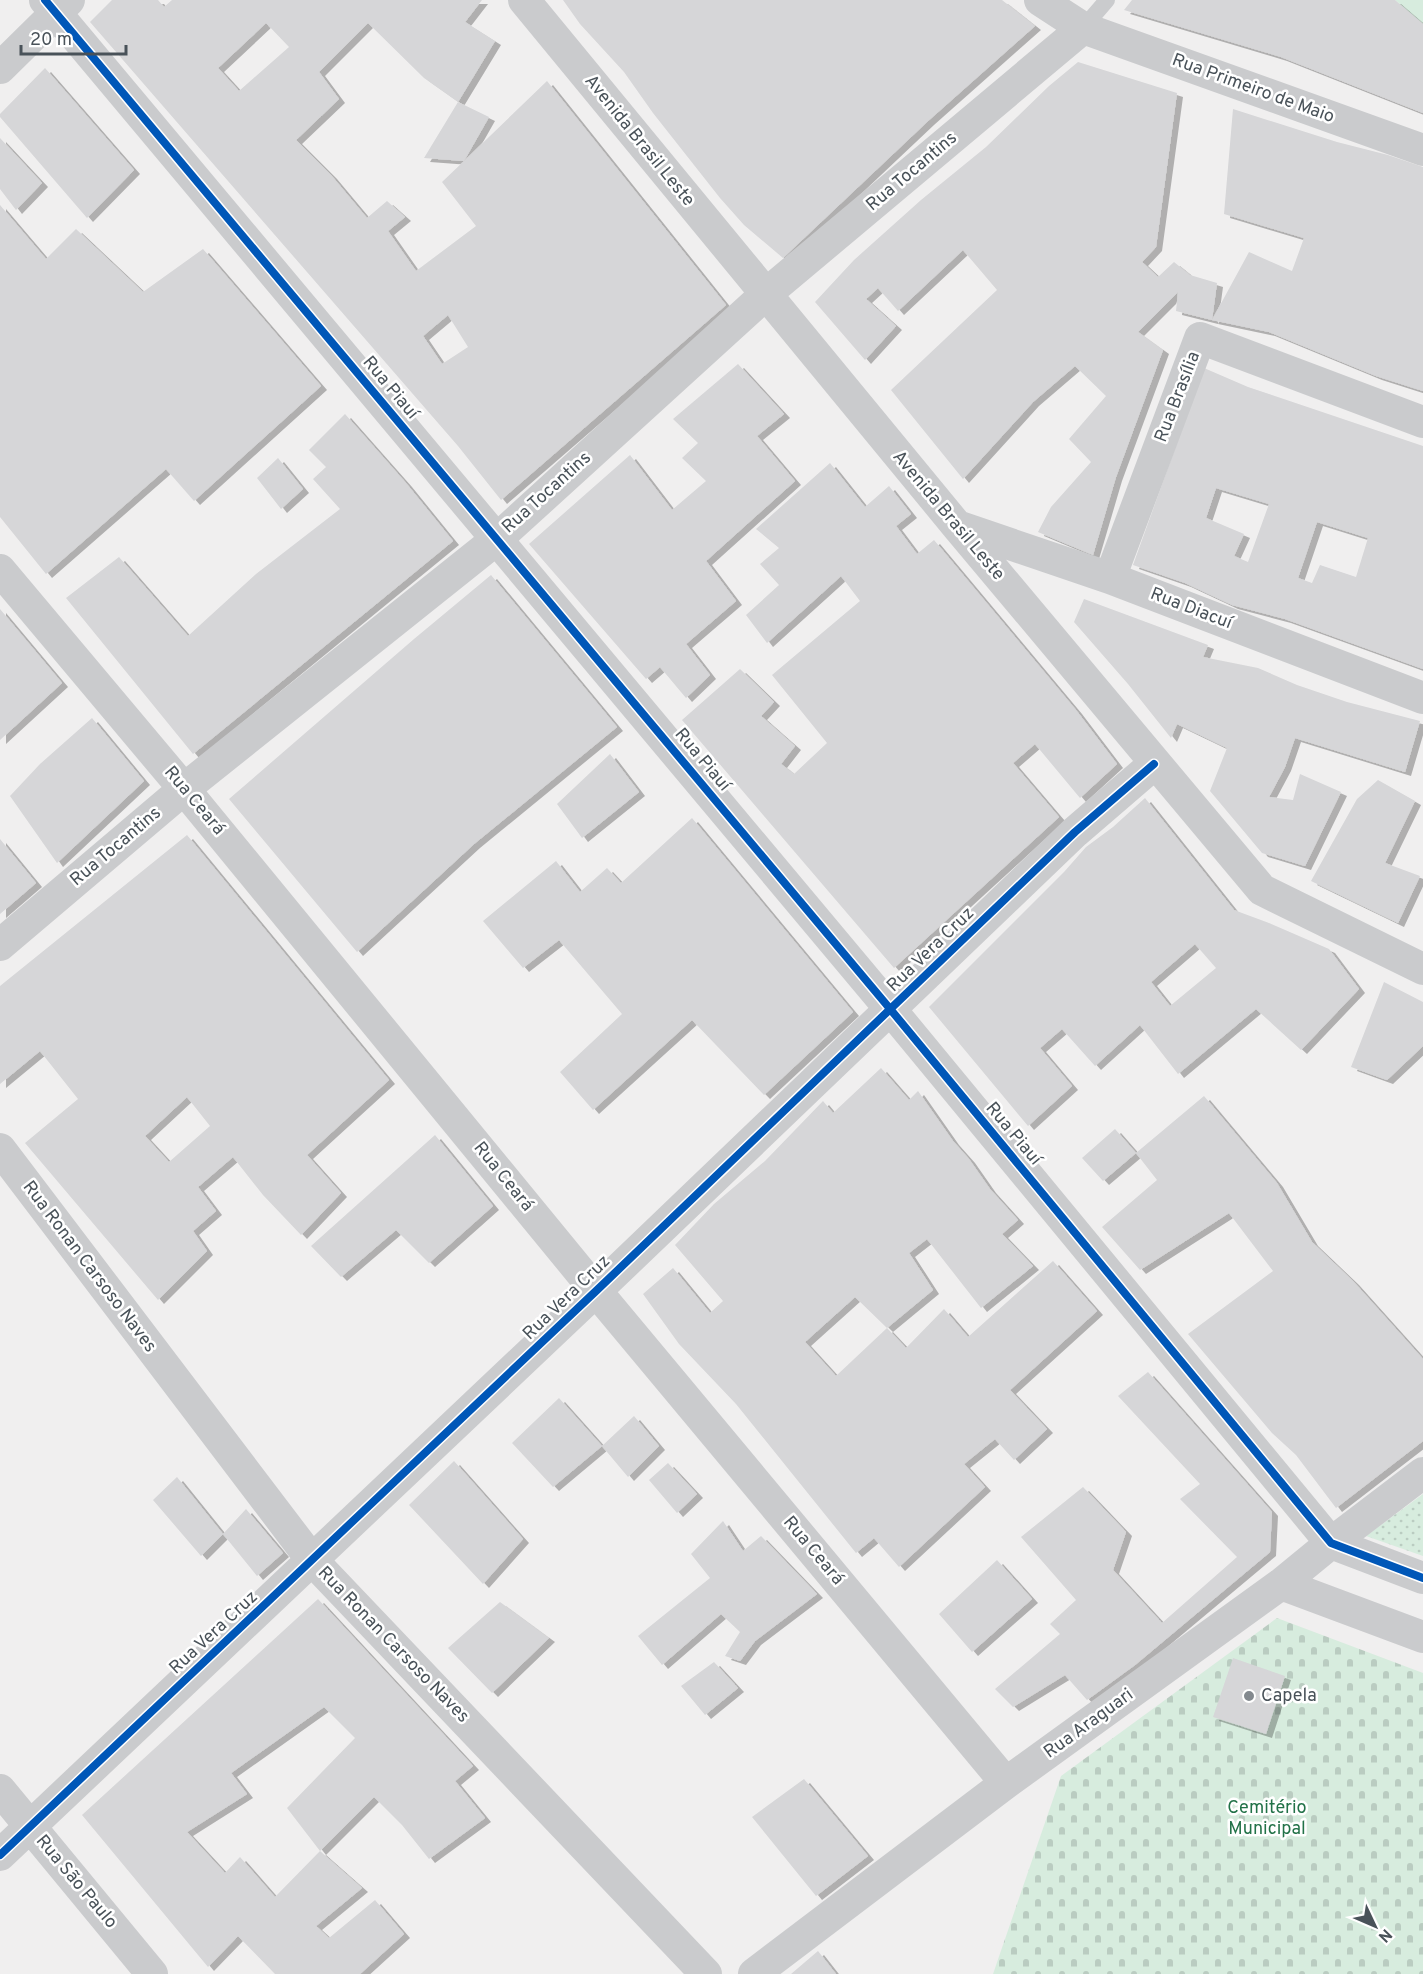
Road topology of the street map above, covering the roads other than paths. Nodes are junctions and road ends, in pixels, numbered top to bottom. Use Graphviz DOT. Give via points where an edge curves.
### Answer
graph roads {
  1 [pos="524,0"];
  2 [pos="1040,0"];
  3 [pos="1107,0"];
  4 [pos="57,4"];
  5 [pos="1083,28"];
  6 [pos="0,68"];
  7 [pos="1423,150"];
  8 [pos="766,294"];
  9 [pos="1423,422"];
  10 [pos="957,526"];
  11 [pos="497,539"];
  12 [pos="0,570"];
  13 [pos="1110,578"];
  14 [pos="1423,698"];
  15 [pos="1154,764"];
  16 [pos="184,789"];
  17 [pos="0,945"];
  18 [pos="1423,969"];
  19 [pos="891,1010"];
  20 [pos="0,1149"];
  21 [pos="596,1291"];
  22 [pos="1423,1473"];
  23 [pos="1331,1543"];
  24 [pos="312,1560"];
  25 [pos="1423,1578"];
  26 [pos="1281,1584"];
  27 [pos="1423,1637"];
  28 [pos="1006,1783"];
  29 [pos="0,1790"];
  30 [pos="30,1827"];
  31 [pos="0,1855"];
  32 [pos="152,1974"];
  33 [pos="706,1974"];
  34 [pos="754,1974"];
  1 -- 8 [label="street, Avenida Brasil Leste"];
  2 -- 5 [label="street, Rua Primeiro de Maio"];
  3 -- 5 [label="lane"];
  4 -- 6 [label="street"];
  4 -- 11 [label="street, Rua Piauí"];
  5 -- 7 [label="street, Rua Primeiro de Maio"];
  5 -- 8 [label="street, Rua Tocantins"];
  8 -- 10 [label="street, Avenida Brasil Leste"];
  8 -- 11 [label="street, Rua Tocantins"];
  9 -- 13 [label="street, Rua Brasília" via="1200,338"];
  10 -- 13 [label="street, Rua Diacuí"];
  10 -- 15 [label="street, Avenida Brasil Leste"];
  11 -- 16 [label="street, Rua Tocantins"];
  11 -- 19 [label="street, Rua Piauí"];
  12 -- 16 [label="street, Rua Ceará"];
  13 -- 14 [label="street, Rua Diacuí"];
  15 -- 18 [label="street, Avenida Brasil Leste" via="1262,890"];
  15 -- 19 [label="street, Rua Vera Cruz" via="1075,832"];
  16 -- 17 [label="street, Rua Tocantins"];
  16 -- 21 [label="street, Rua Ceará"];
  19 -- 21 [label="street, Rua Vera Cruz"];
  19 -- 23 [label="street, Rua Piauí"];
  20 -- 24 [label="street, Rua Ronan Carsoso Naves"];
  21 -- 24 [label="street, Rua Vera Cruz"];
  21 -- 28 [label="street, Rua Ceará"];
  22 -- 23 [label="street, Rua Araguari"];
  23 -- 25 [label="street"];
  23 -- 26 [label="street, Rua Araguari"];
  24 -- 30 [label="street, Rua Vera Cruz"];
  24 -- 33 [label="street, Rua Ronan Carsoso Naves"];
  26 -- 27 [label="street"];
  26 -- 28 [label="street, Rua Araguari"];
  28 -- 34 [label="street, Rua Araguari"];
  29 -- 30 [label="street, Rua São Paulo"];
  30 -- 31 [label="street, Rua Vera Cruz"];
  30 -- 32 [label="street, Rua São Paulo"];
}
